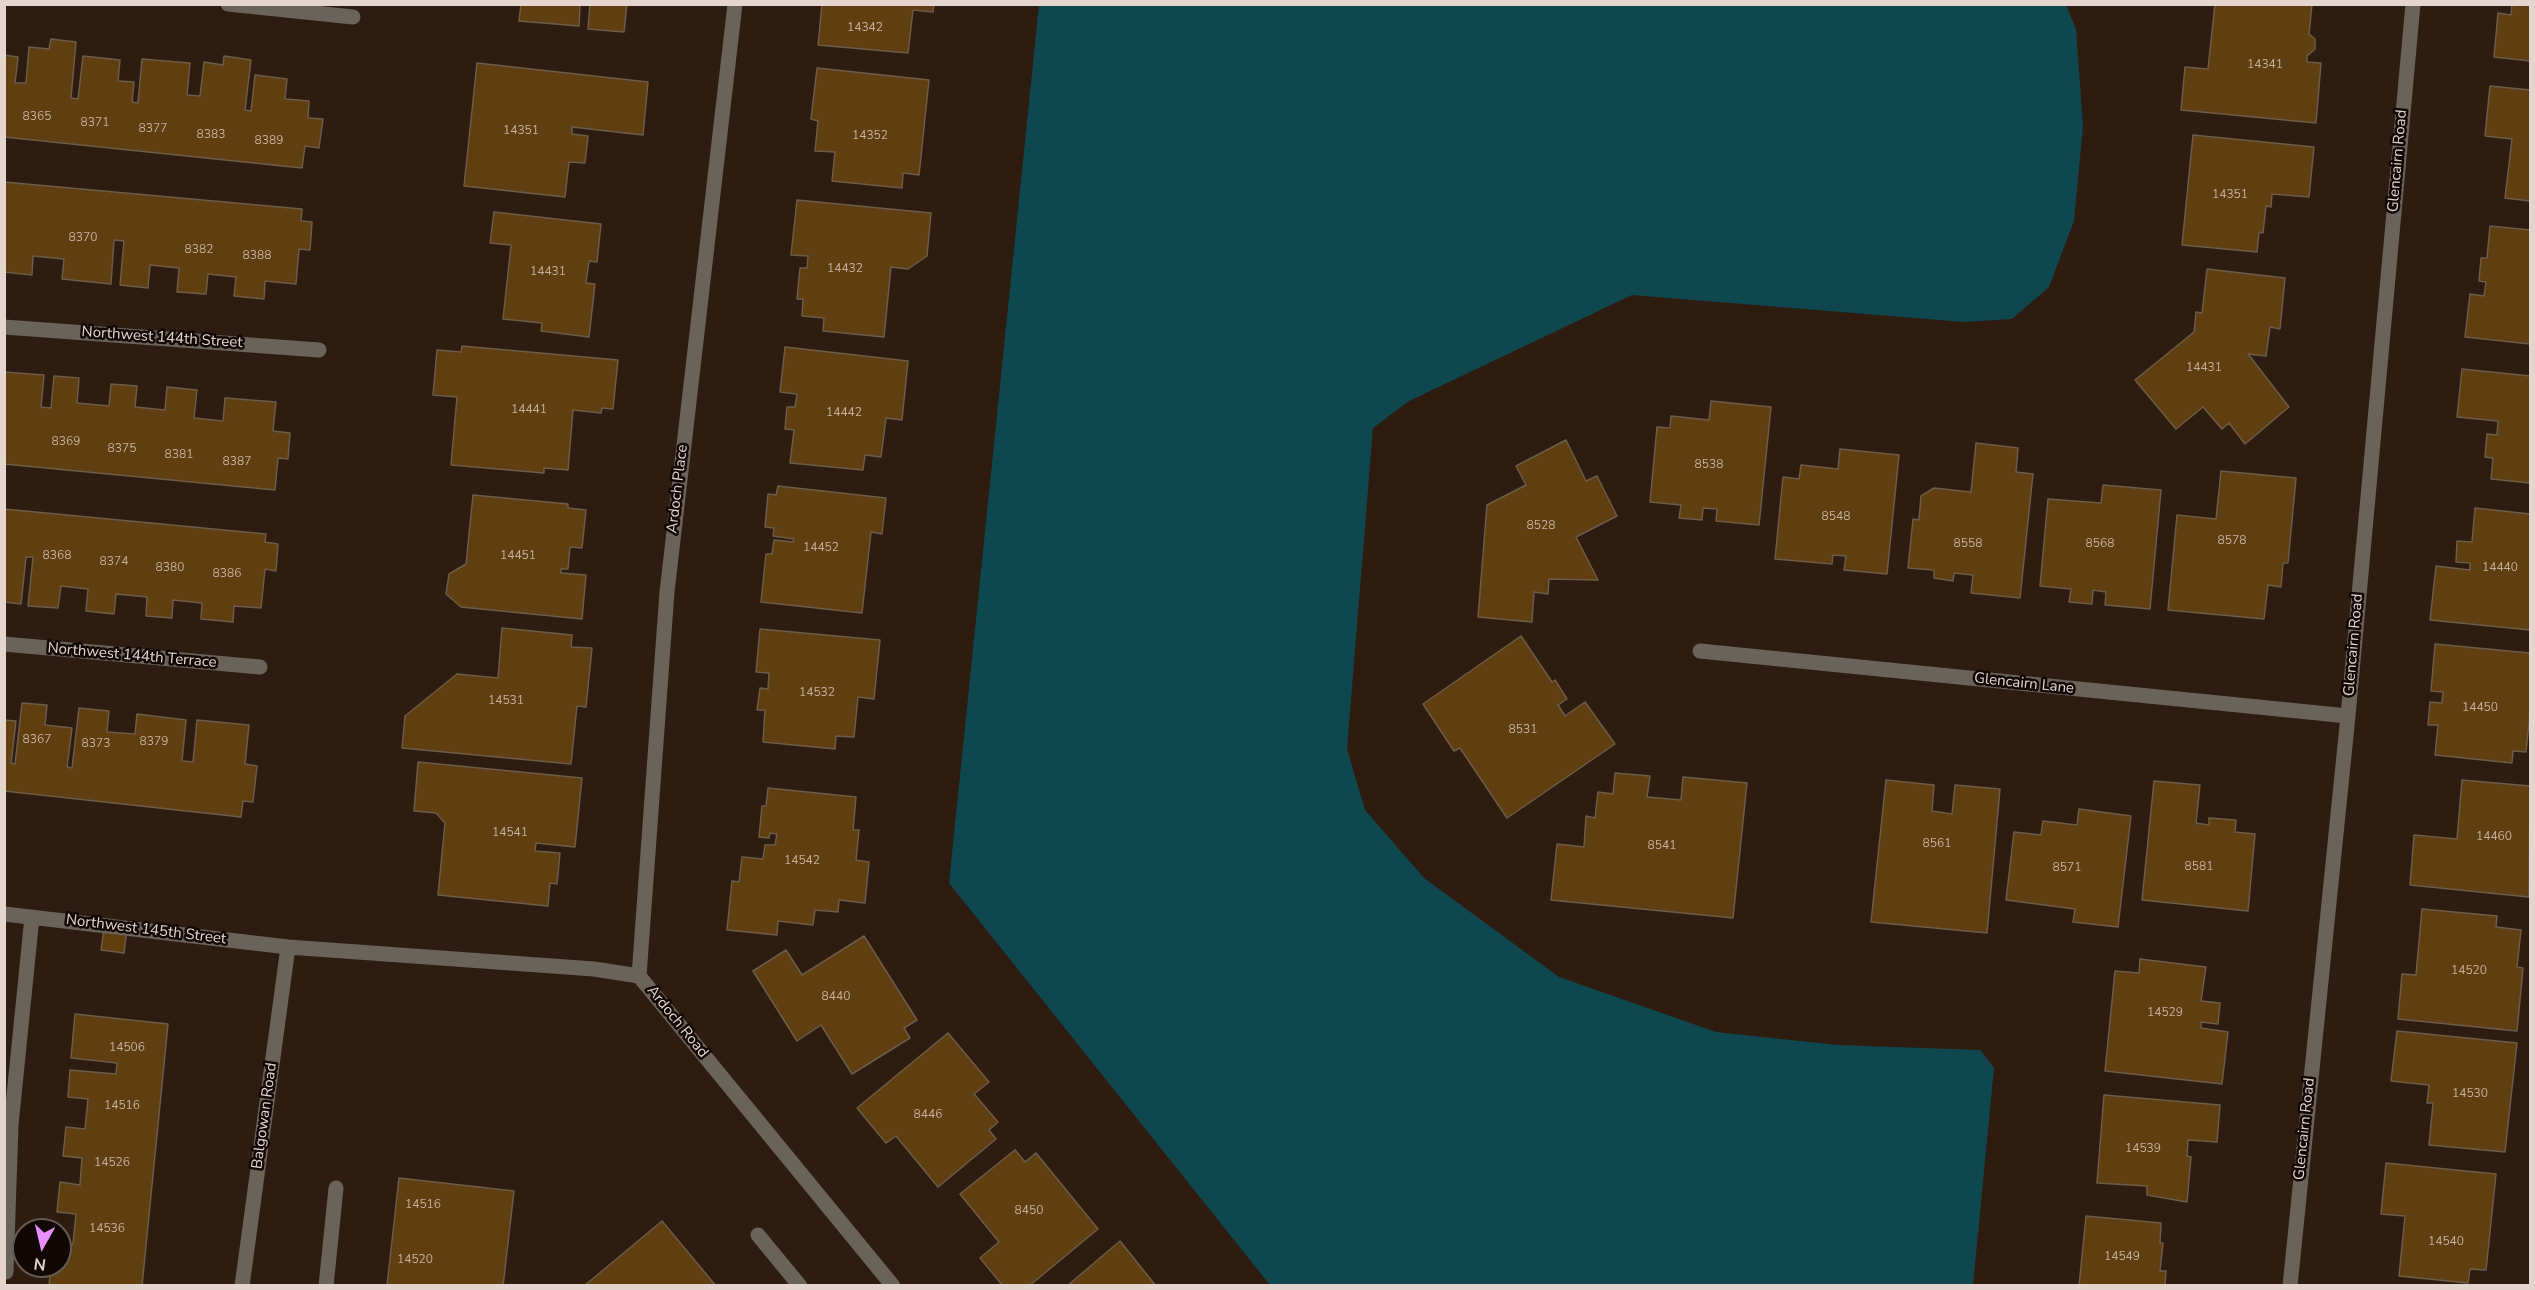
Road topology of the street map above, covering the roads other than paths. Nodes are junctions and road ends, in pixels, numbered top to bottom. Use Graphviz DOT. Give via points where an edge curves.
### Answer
graph roads {
  1 [pos="228,4"];
  2 [pos="735,4"];
  3 [pos="2413,4"];
  4 [pos="353,17"];
  5 [pos="4,327"];
  6 [pos="319,350"];
  7 [pos="4,644"];
  8 [pos="1700,651"];
  9 [pos="260,667"];
  10 [pos="2348,717"];
  11 [pos="4,914"];
  12 [pos="32,917"];
  13 [pos="288,947"];
  14 [pos="639,976"];
  15 [pos="8,1123"];
  16 [pos="336,1188"];
  17 [pos="758,1236"];
  18 [pos="6,1272"];
  19 [pos="242,1286"];
  20 [pos="326,1286"];
  21 [pos="800,1286"];
  22 [pos="893,1286"];
  23 [pos="2289,1286"];
  1 -- 4 [label="street"];
  2 -- 14 [label="street, Ardoch Place" via="666,592"];
  3 -- 10 [label="street, Glencairn Road"];
  5 -- 6 [label="street, Northwest 144th Street"];
  7 -- 9 [label="street, Northwest 144th Terrace"];
  8 -- 10 [label="street, Glencairn Lane"];
  10 -- 23 [label="street, Glencairn Road"];
  11 -- 12 [label="street, Northwest 145th Street"];
  12 -- 13 [label="street, Northwest 145th Street"];
  12 -- 15 [label="street"];
  13 -- 14 [label="street, Ardoch Road" via="594,969"];
  13 -- 19 [label="street, Balgowan Road"];
  14 -- 22 [label="street, Ardoch Road"];
  15 -- 18 [label="street"];
  16 -- 20 [label="street"];
  17 -- 21 [label="street"];
}
